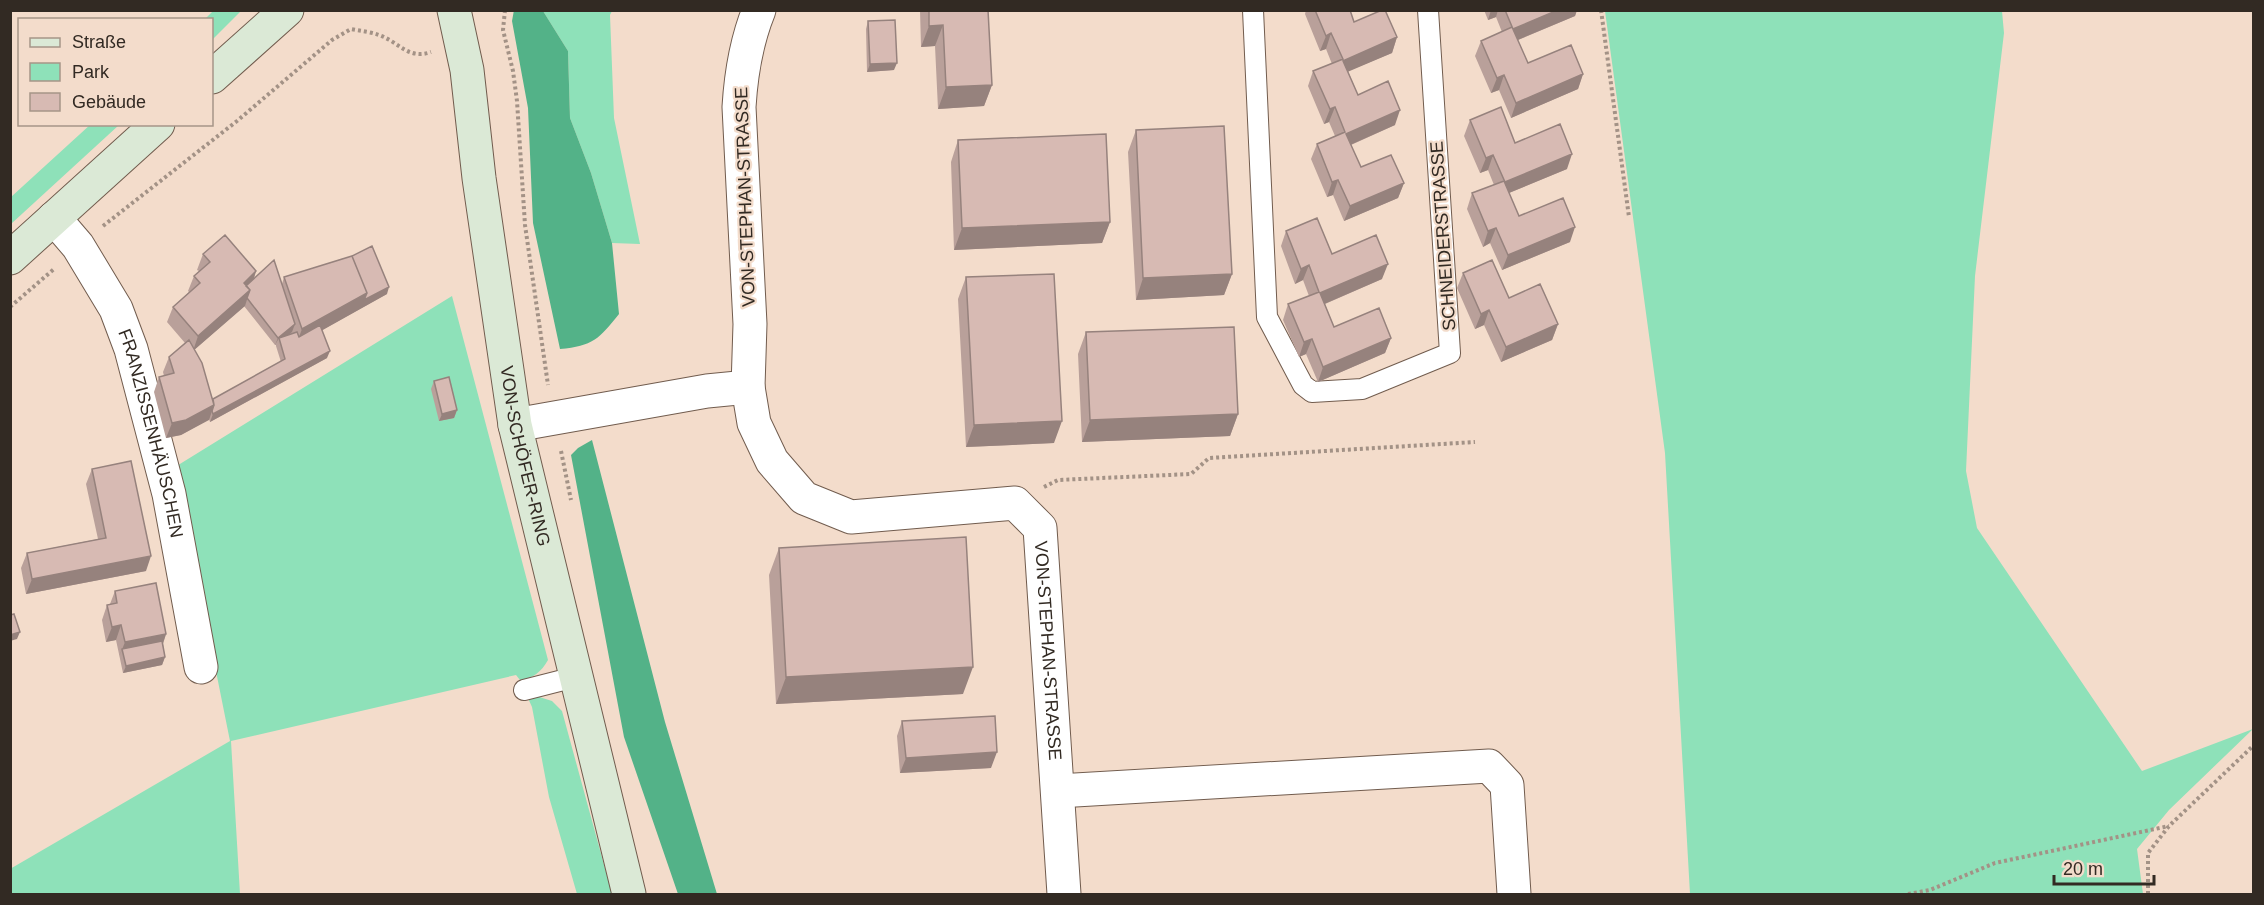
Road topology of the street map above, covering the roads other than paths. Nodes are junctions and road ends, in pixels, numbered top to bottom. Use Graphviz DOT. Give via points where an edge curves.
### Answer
graph roads {
  1 [pos="287,10"];
  2 [pos="759,10"];
  3 [pos="1253,10"];
  4 [pos="1428,10"];
  5 [pos="457,26"];
  6 [pos="213,76"];
  7 [pos="156,126"];
  8 [pos="54,218"];
  9 [pos="10,258"];
  10 [pos="748,387"];
  11 [pos="515,425"];
  12 [pos="201,667"];
  13 [pos="575,677"];
  14 [pos="524,690"];
  15 [pos="1058,791"];
  16 [pos="629,894"];
  17 [pos="1064,894"];
  18 [pos="1514,894"];
  1 -- 6 [label="main road"];
  2 -- 10 [label="street, VON-STEPHAN-STRASSE" via="741,72 739,107 750,324"];
  3 -- 4 [label="lane, SCHNEIDERSTRASSE" via="1267,317 1303,385 1312,392 1362,389 1450,352"];
  5 -- 11 [label="main road, VON-SCHÖFER-RING" via="467,70"];
  7 -- 8 [label="main road"];
  8 -- 9 [label="main road"];
  8 -- 12 [label="street, FRANZISSENHÄUSCHEN" via="78,246 116,309 131,349 159,448"];
  10 -- 11 [label="street"];
  10 -- 15 [label="street, VON-STEPHAN-STRASSE" via="754,423 772,461 804,498 851,517 1015,503 1040,528"];
  11 -- 13 [label="main road, VON-SCHÖFER-RING"];
  13 -- 14 [label="lane"];
  13 -- 16 [label="main road, VON-SCHÖFER-RING"];
  15 -- 17 [label="street, VON-STEPHAN-STRASSE"];
  15 -- 18 [label="street" via="1489,766 1507,785"];
}
